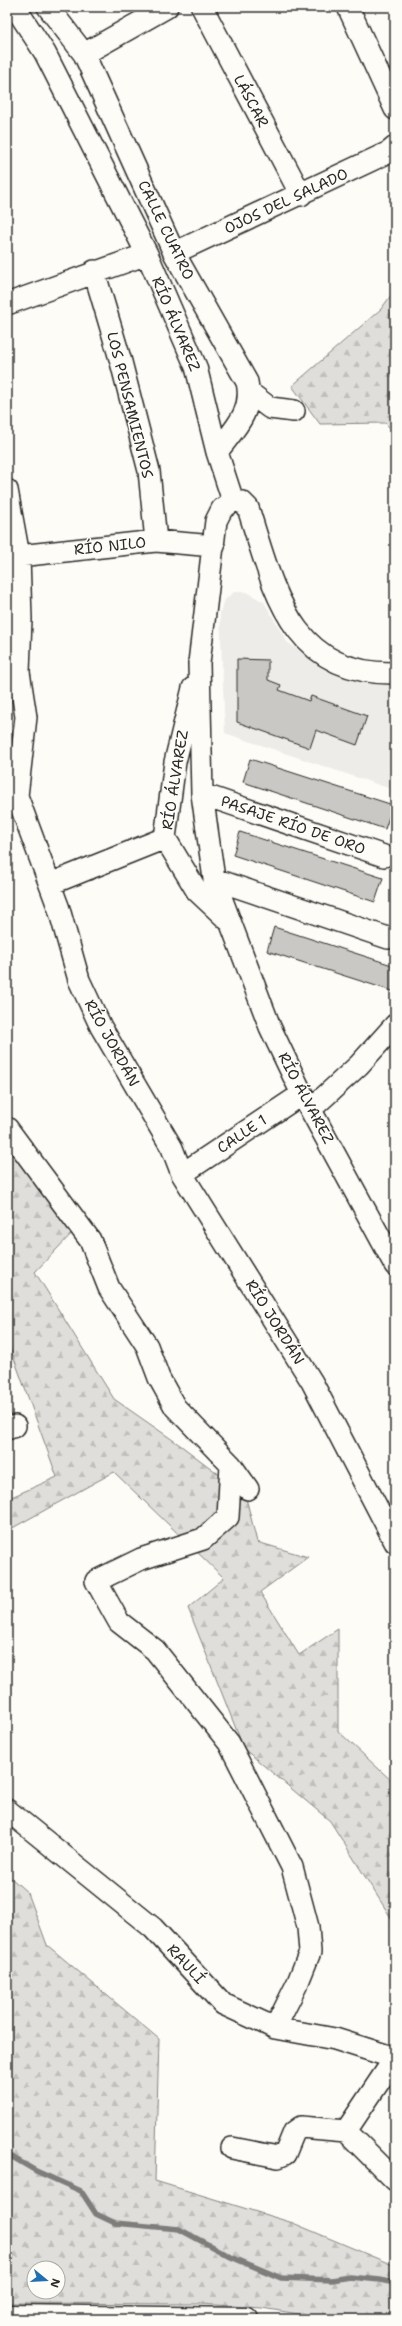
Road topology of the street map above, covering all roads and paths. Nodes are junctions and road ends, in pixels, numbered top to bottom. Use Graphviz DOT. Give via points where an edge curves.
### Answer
graph roads {
  1 [pos="14,7"];
  2 [pos="48,7"];
  3 [pos="167,7"];
  4 [pos="202,7"];
  5 [pos="348,7"];
  6 [pos="84,54"];
  7 [pos="395,109"];
  8 [pos="395,147"];
  9 [pos="301,195"];
  10 [pos="174,253"];
  11 [pos="147,254"];
  12 [pos="94,272"];
  13 [pos="7,304"];
  14 [pos="250,393"];
  15 [pos="294,411"];
  16 [pos="216,452"];
  17 [pos="7,490"];
  18 [pos="233,501"];
  19 [pos="156,541"];
  20 [pos="214,546"];
  21 [pos="13,558"];
  22 [pos="199,663"];
  23 [pos="395,673"];
  24 [pos="202,794"];
  25 [pos="165,838"];
  26 [pos="384,856"];
  27 [pos="214,879"];
  28 [pos="50,884"];
  29 [pos="231,923"];
  30 [pos="388,938"];
  31 [pos="395,1025"];
  32 [pos="307,1101"];
  33 [pos="7,1128"];
  34 [pos="182,1174"];
  35 [pos="395,1265"];
  36 [pos="231,1465"];
  37 [pos="248,1489"];
  38 [pos="395,1542"];
  39 [pos="7,1810"];
  40 [pos="275,2028"];
  41 [pos="395,2058"];
  42 [pos="346,2130"];
  43 [pos="232,2148"];
  44 [pos="395,2180"];
  45 [pos="7,2316"];
  46 [pos="247,2319"];
  1 -- 11 [label="street, RÍO ÁLVAREZ" via="45,53"];
  2 -- 6 [label="street, CALLE CUATRO"];
  3 -- 6 [label="street"];
  4 -- 9 [label="street, LÁSCAR"];
  5 -- 7 [label="street"];
  6 -- 10 [label="street, CALLE CUATRO"];
  8 -- 9 [label="street, OJOS DEL SALADO"];
  9 -- 10 [label="street, OJOS DEL SALADO"];
  10 -- 14 [label="street, CALLE CUATRO" via="247,382"];
  11 -- 12 [label="street"];
  11 -- 16 [label="street, RÍO ÁLVAREZ" via="196,368"];
  12 -- 13 [label="street"];
  12 -- 19 [label="street, LOS PENSAMIENTOS" via="121,362 149,471"];
  14 -- 15 [label="street" via="270,408"];
  14 -- 16 [label="street" via="249,405 242,419"];
  16 -- 18 [label="street, RÍO ÁLVAREZ"];
  17 -- 21 [label="street, RÍO JORDÁN"];
  18 -- 20 [label="street, RÍO ÁLVAREZ" via="222,509 216,521"];
  18 -- 23 [label="street" via="242,502 248,508 278,599 300,634 319,652 339,664 378,673"];
  19 -- 20 [label="street, RÍO NILO"];
  19 -- 21 [label="street, RÍO NILO"];
  20 -- 22 [label="street, RÍO ÁLVAREZ"];
  21 -- 28 [label="street, RÍO JORDÁN" via="21,619 19,672 26,717 18,796"];
  22 -- 24 [label="street, RÍO ÁLVAREZ"];
  22 -- 25 [label="street, RÍO ÁLVAREZ" via="175,762"];
  24 -- 26 [label="street, PASAJE RÍO DE ORO"];
  24 -- 27 [label="street, RÍO ÁLVAREZ"];
  25 -- 28 [label="street"];
  25 -- 29 [label="street, RÍO ÁLVAREZ" via="197,891"];
  27 -- 29 [label="street, RÍO ÁLVAREZ"];
  27 -- 30 [label="street"];
  28 -- 34 [label="street, RÍO JORDÁN" via="79,980 101,1027 172,1148"];
  29 -- 32 [label="street, RÍO ÁLVAREZ" via="270,1027"];
  31 -- 32 [label="street, CALLE 1" via="359,1065"];
  32 -- 34 [label="street, CALLE 1"];
  32 -- 35 [label="street, RÍO ÁLVAREZ"];
  33 -- 36 [label="street" via="90,1240 109,1288 147,1346 159,1378 175,1407"];
  34 -- 38 [label="street, RÍO JORDÁN" via="312,1382"];
  36 -- 37 [label="street"];
  36 -- 40 [label="street" via="228,1517 203,1539 142,1559 96,1581 119,1622 156,1650 229,1743 292,1867 308,1927 310,1952"];
  39 -- 40 [label="street, RAULÍ" via="153,1928 223,2004"];
  40 -- 41 [label="street, RAULÍ" via="335,2039"];
  41 -- 42 [label="street"];
  42 -- 43 [label="street" via="301,2128 294,2132 285,2154 278,2157"];
  42 -- 44 [label="street"];
  45 -- 46 [label="highway"];
}
